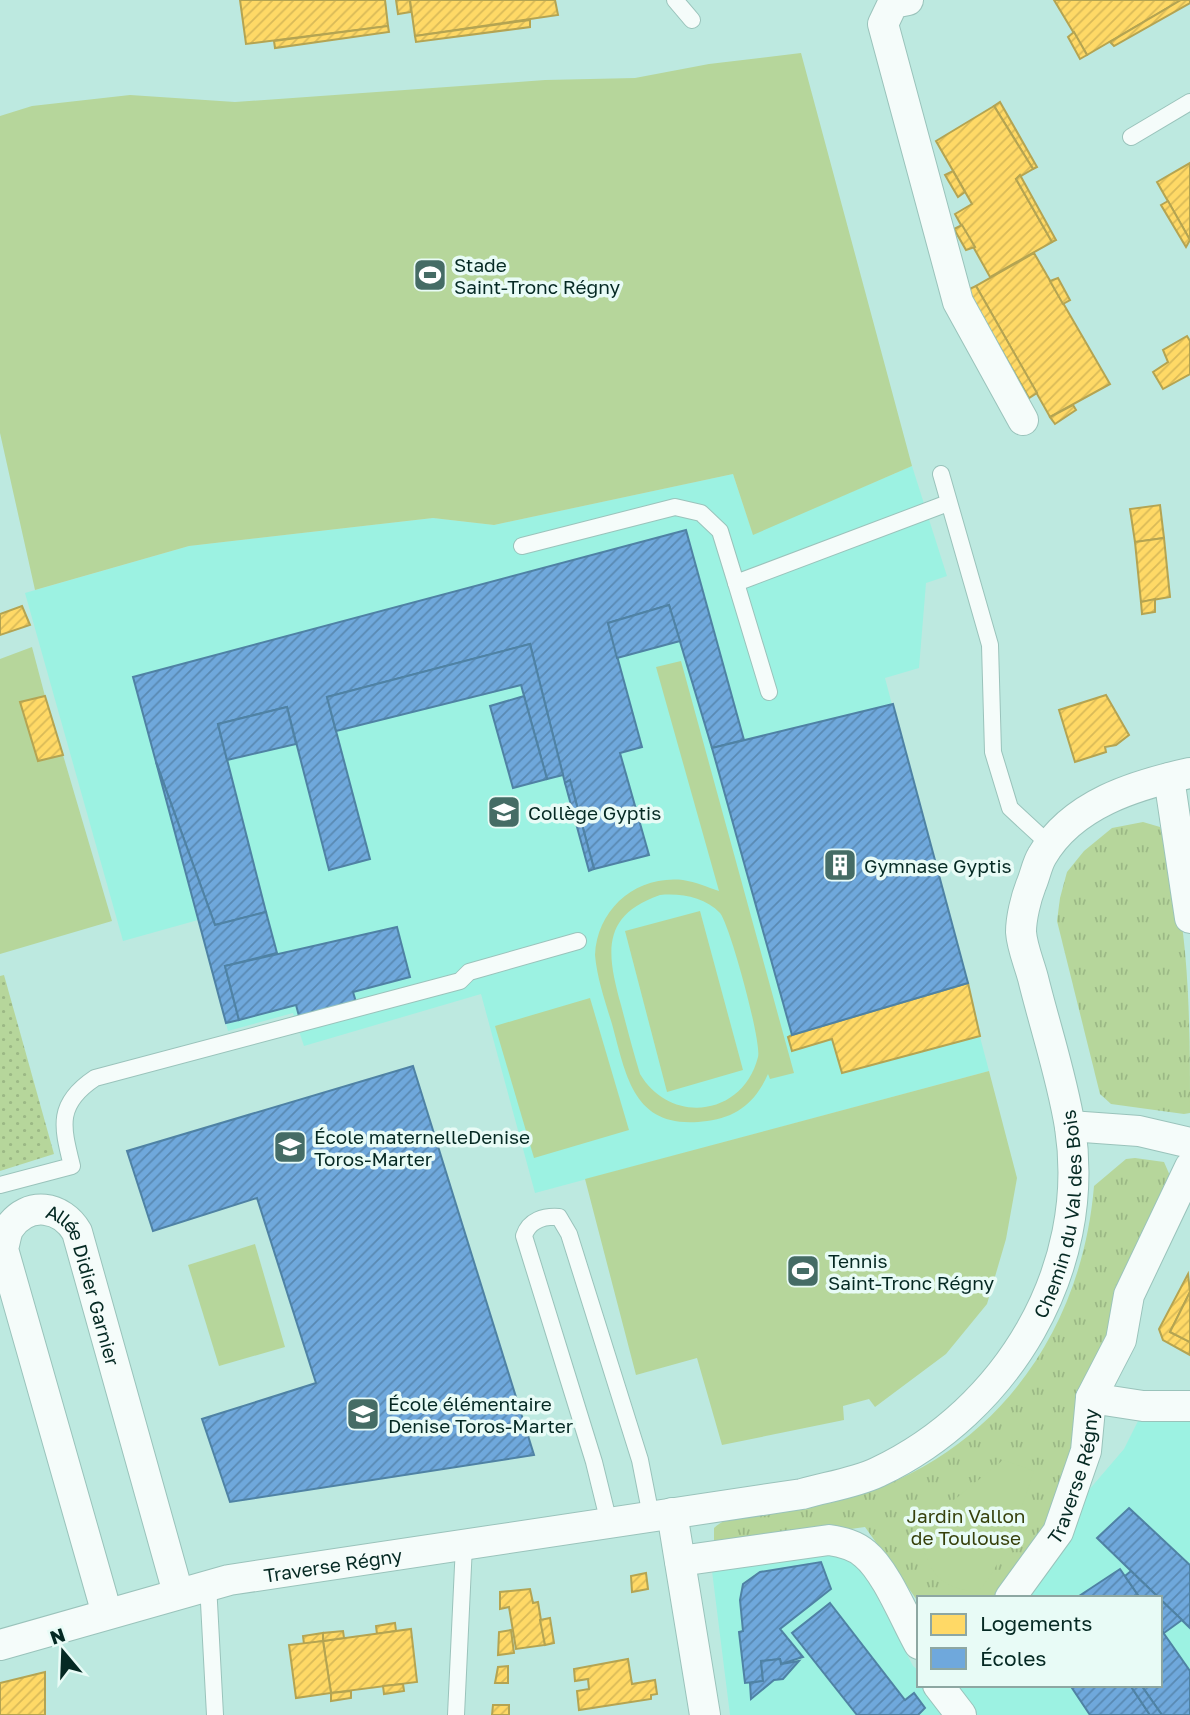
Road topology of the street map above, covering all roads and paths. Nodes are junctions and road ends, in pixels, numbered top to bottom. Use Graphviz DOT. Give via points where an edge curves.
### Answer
graph roads {
  1 [pos="675,0"];
  2 [pos="908,0"];
  3 [pos="692,20"];
  4 [pos="1190,102"];
  5 [pos="1130,137"];
  6 [pos="1023,421"];
  7 [pos="941,474"];
  8 [pos="948,502"];
  9 [pos="522,546"];
  10 [pos="736,583"];
  11 [pos="769,692"];
  12 [pos="1180,776"];
  13 [pos="1051,845"];
  14 [pos="1190,918"];
  15 [pos="578,941"];
  16 [pos="1070,1126"];
  17 [pos="1190,1143"];
  18 [pos="1190,1167"];
  19 [pos="0,1185"];
  20 [pos="1,1244"];
  21 [pos="1091,1398"];
  22 [pos="1190,1406"];
  23 [pos="662,1515"];
  24 [pos="609,1523"];
  25 [pos="464,1545"];
  26 [pos="680,1561"];
  27 [pos="208,1584"];
  28 [pos="178,1592"];
  29 [pos="1011,1596"];
  30 [pos="107,1614"];
  31 [pos="917,1640"];
  32 [pos="0,1645"];
  33 [pos="940,1687"];
  34 [pos="215,1715"];
  35 [pos="456,1715"];
  36 [pos="705,1715"];
  37 [pos="961,1715"];
  1 -- 3 [label="lane"];
  2 -- 6 [label="street" via="892,3 883,24 931,204 958,302"];
  4 -- 5 [label="lane"];
  7 -- 8 [label="lane"];
  8 -- 10 [label="lane"];
  8 -- 13 [label="lane" via="990,645 993,752 1010,808"];
  9 -- 10 [label="lane" via="675,507 701,513 720,531"];
  10 -- 11 [label="lane"];
  12 -- 13 [label="street, Chemin du Val des Bois" via="1119,792 1068,825"];
  12 -- 14 [label="street"];
  13 -- 16 [label="street, Chemin du Val des Bois" via="1028,894 1021,932"];
  15 -- 19 [label="lane" via="469,972 460,981 95,1078 79,1088 62,1126 72,1166"];
  16 -- 17 [label="street" via="1139,1131"];
  16 -- 23 [label="street, Chemin du Val des Bois" via="1072,1208 1047,1301 1001,1376 964,1414 877,1473 802,1494"];
  18 -- 21 [label="street" via="1129,1295 1121,1340"];
  20 -- 28 [label="street, Allée Didier Garnier" via="8,1229 30,1211 44,1208 71,1221 77,1232"];
  20 -- 30 [label="street, Allée Didier Garnier"];
  21 -- 22 [label="street, Traverse Régny" via="1143,1406"];
  21 -- 29 [label="street, Traverse Régny" via="1086,1451 1058,1532"];
  23 -- 24 [label="street, Traverse Régny"];
  23 -- 24 [label="lane" via="640,1460 569,1234 559,1217 550,1216 534,1221 524,1236"];
  23 -- 26 [label="street"];
  24 -- 25 [label="street, Traverse Régny"];
  25 -- 27 [label="street, Traverse Régny"];
  25 -- 35 [label="lane"];
  26 -- 31 [label="street" via="830,1539 846,1543 866,1554 878,1570"];
  26 -- 36 [label="street"];
  27 -- 28 [label="street, Traverse Régny"];
  27 -- 34 [label="lane"];
  28 -- 30 [label="street, Traverse Régny"];
  30 -- 32 [label="street, Traverse Régny"];
  33 -- 37 [label="street"];
}
